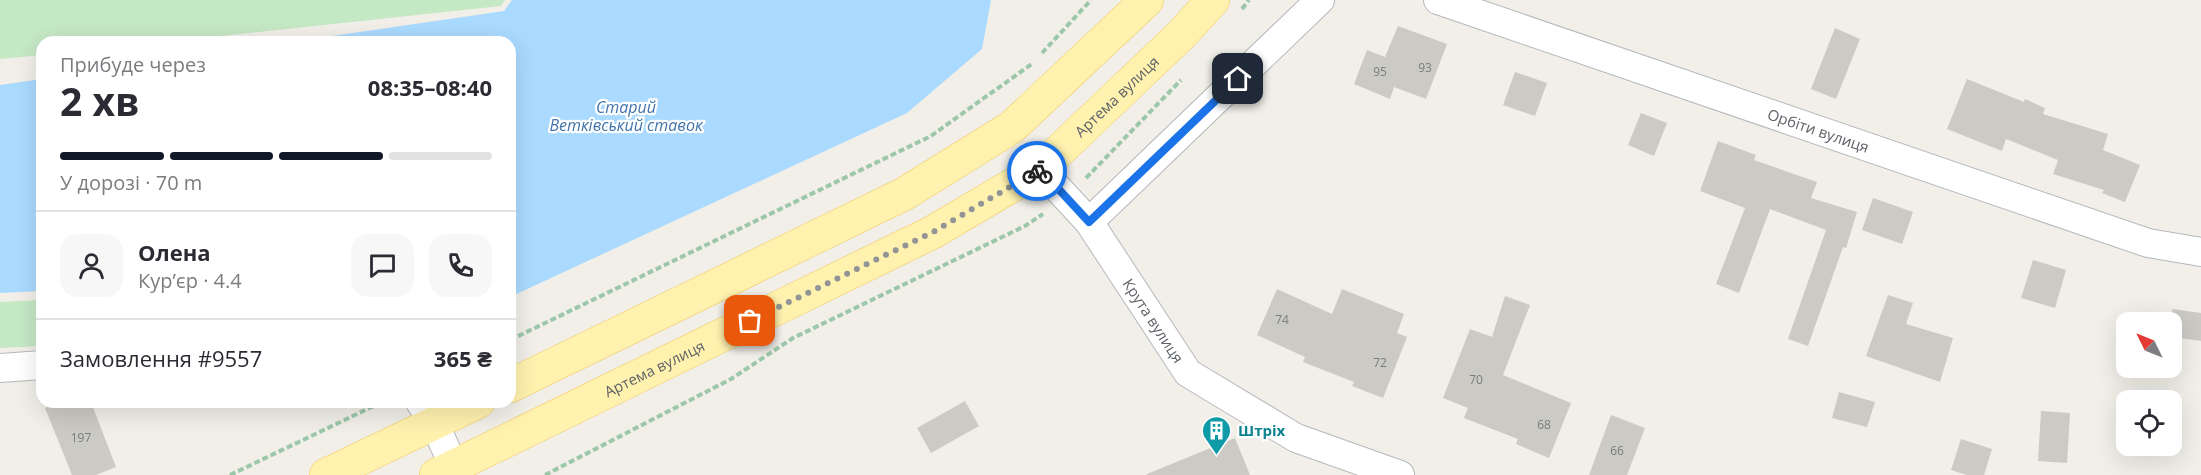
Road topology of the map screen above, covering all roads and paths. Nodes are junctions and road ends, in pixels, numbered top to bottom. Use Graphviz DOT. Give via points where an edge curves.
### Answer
graph roads {
  1 [pos="1091,0"];
  2 [pos="1147,0"];
  3 [pos="1213,0"];
  4 [pos="1320,0"];
  5 [pos="1438,0"];
  6 [pos="1040,169"];
  7 [pos="1089,222"];
  8 [pos="2201,252"];
  9 [pos="516,337"];
  10 [pos="36,365"];
  11 [pos="0,368"];
  12 [pos="516,383"];
  13 [pos="370,408"];
  14 [pos="450,408"];
  15 [pos="427,413"];
  16 [pos="449,472"];
  17 [pos="230,475"];
  18 [pos="326,475"];
  19 [pos="1400,475"];
  1 -- 9 [label="path" via="1036,60 932,136"];
  2 -- 12 [label="main road" via="1012,127 914,188"];
  3 -- 6 [label="main road, Артема вулиця" via="1181,36"];
  4 -- 7 [label="street"];
  5 -- 8 [label="street, Орбіти вулиця" via="2148,243"];
  6 -- 7 [label="street, Крута вулиця"];
  6 -- 16 [label="main road, Артема вулиця" via="933,232"];
  7 -- 19 [label="street, Крута вулиця" via="1188,373 1296,438"];
  10 -- 11 [label="street"];
  13 -- 17 [label="path"];
  14 -- 15 [label="main road"];
  15 -- 16 [label="street"];
  15 -- 18 [label="main road"];
}
